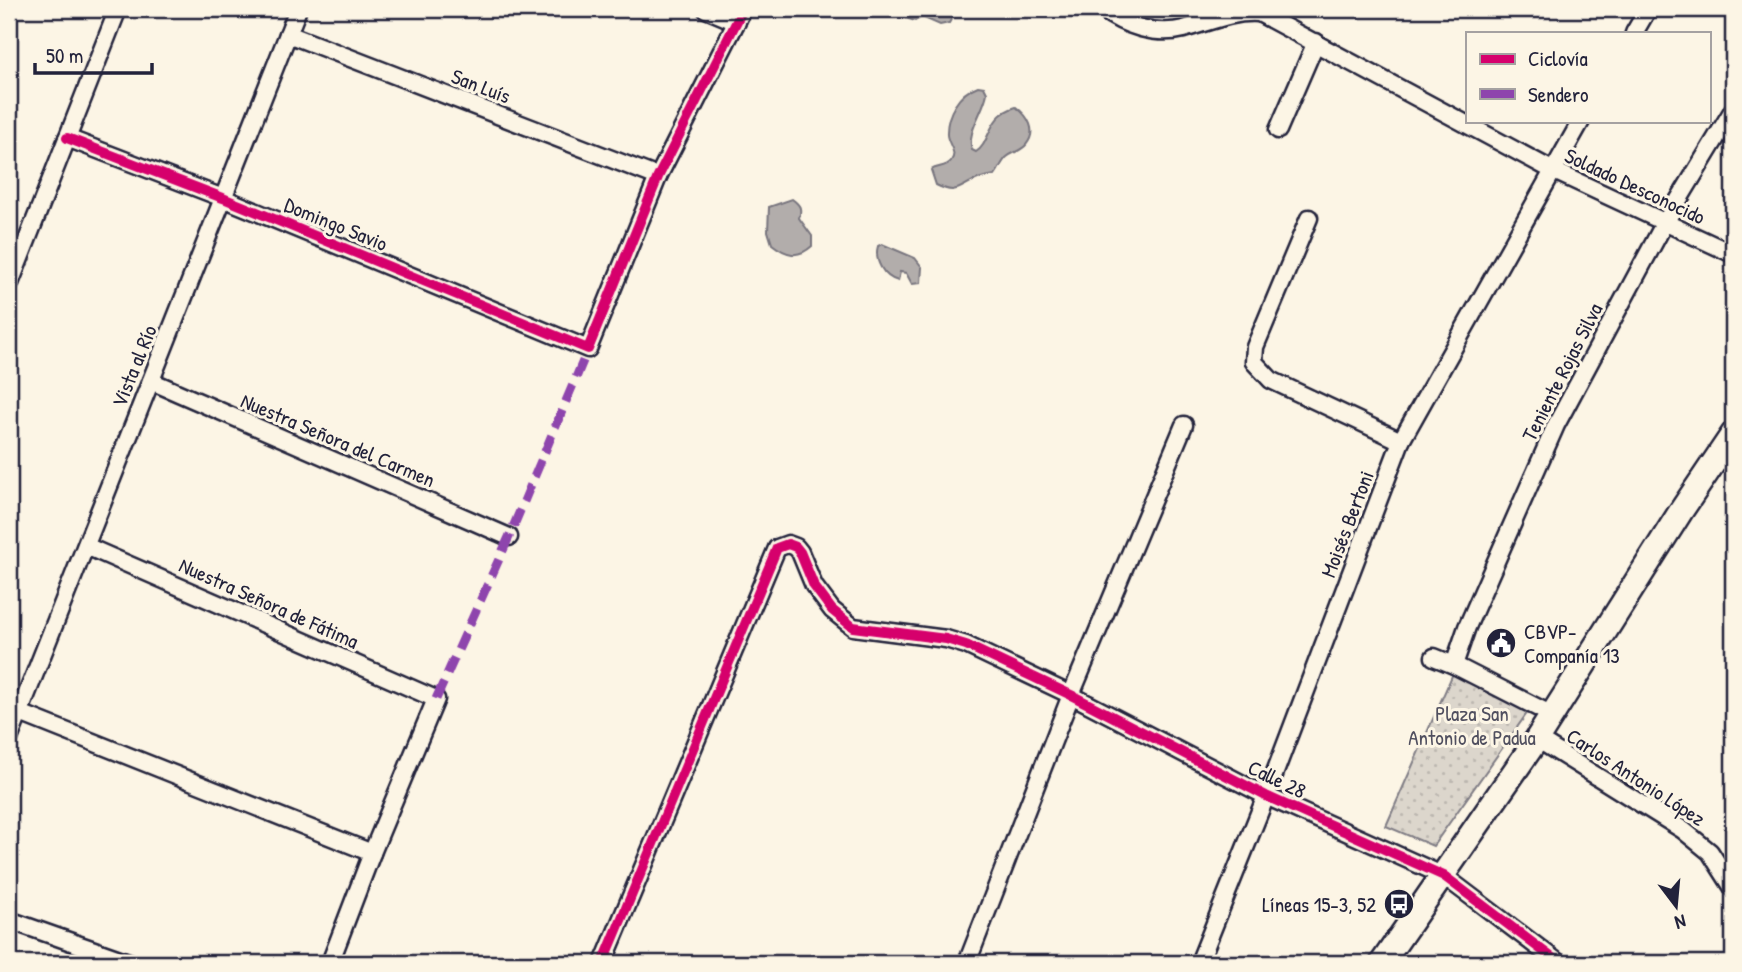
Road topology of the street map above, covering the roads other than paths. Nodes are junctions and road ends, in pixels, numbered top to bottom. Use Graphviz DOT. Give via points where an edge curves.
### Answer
graph roads {
  1 [pos="118,9"];
  2 [pos="298,9"];
  3 [pos="706,9"];
  4 [pos="1102,9"];
  5 [pos="1648,9"];
  6 [pos="1230,12"];
  7 [pos="740,15"];
  8 [pos="1635,32"];
  9 [pos="288,34"];
  10 [pos="1316,42"];
  11 [pos="1733,110"];
  12 [pos="1580,122"];
  13 [pos="1278,130"];
  14 [pos="67,138"];
  15 [pos="1552,170"];
  16 [pos="658,177"];
  17 [pos="223,198"];
  18 [pos="1309,218"];
  19 [pos="1664,223"];
  20 [pos="1733,254"];
  21 [pos="9,286"];
  22 [pos="151,381"];
  23 [pos="1184,425"];
  24 [pos="1733,434"];
  25 [pos="1401,441"];
  26 [pos="509,537"];
  27 [pos="86,546"];
  28 [pos="1434,657"];
  29 [pos="1454,666"];
  30 [pos="1071,695"];
  31 [pos="14,711"];
  32 [pos="1552,716"];
  33 [pos="9,739"];
  34 [pos="1537,739"];
  35 [pos="1266,796"];
  36 [pos="372,853"];
  37 [pos="1444,876"];
  38 [pos="1733,888"];
  39 [pos="9,920"];
  40 [pos="131,963"];
  41 [pos="330,963"];
  42 [pos="603,963"];
  43 [pos="967,963"];
  44 [pos="1199,963"];
  45 [pos="1382,963"];
  46 [pos="1559,963"];
  1 -- 14 [label="street"];
  2 -- 9 [label="street, Vista al Río"];
  3 -- 7 [label="street"];
  4 -- 6 [label="street, Soldado Desconocido" via="1116,20 1168,32"];
  5 -- 8 [label="street"];
  6 -- 10 [label="street, Soldado Desconocido" via="1259,13"];
  7 -- 16 [label="street"];
  9 -- 16 [label="street, San Luís"];
  9 -- 17 [label="street, Vista al Río"];
  10 -- 13 [label="street"];
  10 -- 15 [label="street, Soldado Desconocido"];
  11 -- 19 [label="street, Teniente Rojas Silva"];
  12 -- 15 [label="street, Moisés Bertoni"];
  14 -- 17 [label="street, Domingo Savio"];
  14 -- 21 [label="street"];
  15 -- 19 [label="street, Soldado Desconocido"];
  15 -- 25 [label="street, Moisés Bertoni"];
  16 -- 17 [label="street, Domingo Savio" via="588,349"];
  17 -- 22 [label="street, Vista al Río"];
  18 -- 25 [label="street" via="1255,347 1254,362 1271,380"];
  19 -- 20 [label="street, Soldado Desconocido"];
  19 -- 29 [label="street, Teniente Rojas Silva" via="1556,425 1466,627"];
  22 -- 26 [label="street, Nuestra Señora del Carmen"];
  22 -- 27 [label="street, Vista al Río"];
  23 -- 30 [label="street"];
  24 -- 32 [label="main road"];
  25 -- 35 [label="street, Moisés Bertoni"];
  27 -- 31 [label="street, Vista al Río"];
  27 -- 36 [label="street, Nuestra Señora de Fátima" via="436,699"];
  28 -- 29 [label="street, Carlos Antonio López"];
  29 -- 32 [label="street, Carlos Antonio López"];
  30 -- 35 [label="street, Calle 28"];
  30 -- 42 [label="street, Calle 28" via="966,646 853,627 814,586 796,547 777,548"];
  30 -- 43 [label="street"];
  31 -- 33 [label="street, Vista al Río"];
  31 -- 36 [label="street"];
  32 -- 34 [label="main road"];
  34 -- 37 [label="main road"];
  34 -- 38 [label="street, Carlos Antonio López" via="1683,830 1710,852"];
  35 -- 37 [label="street, Calle 28"];
  35 -- 44 [label="street, Moisés Bertoni"];
  36 -- 41 [label="street"];
  37 -- 45 [label="main road"];
  37 -- 46 [label="street, Calle 28"];
  39 -- 40 [label="street"];
}
